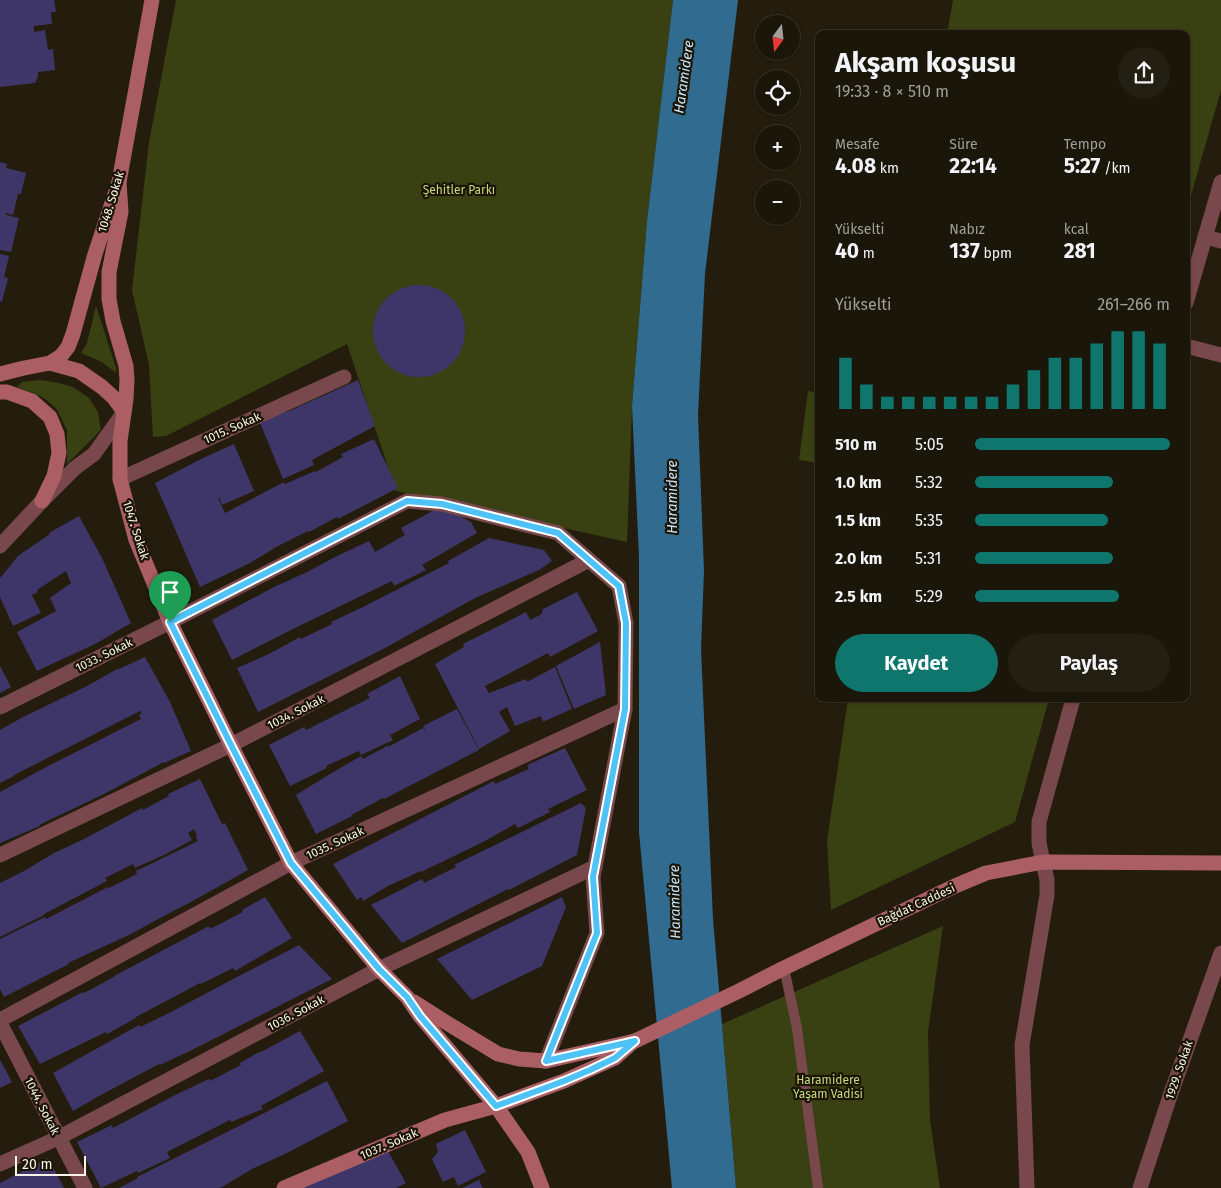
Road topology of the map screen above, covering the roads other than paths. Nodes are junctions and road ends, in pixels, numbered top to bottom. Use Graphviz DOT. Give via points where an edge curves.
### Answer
graph roads {
  1 [pos="152,0"];
  2 [pos="119,182"];
  3 [pos="1221,182"];
  4 [pos="1205,237"];
  5 [pos="1221,241"];
  6 [pos="1190,289"];
  7 [pos="1190,347"];
  8 [pos="1221,354"];
  9 [pos="50,363"];
  10 [pos="0,374"];
  11 [pos="344,377"];
  12 [pos="0,392"];
  13 [pos="124,412"];
  14 [pos="120,479"];
  15 [pos="42,501"];
  16 [pos="0,546"];
  17 [pos="589,560"];
  18 [pos="170,622"];
  19 [pos="1072,702"];
  20 [pos="0,707"];
  21 [pos="625,709"];
  22 [pos="231,745"];
  23 [pos="0,855"];
  24 [pos="1043,862"];
  25 [pos="291,863"];
  26 [pos="1221,864"];
  27 [pos="595,867"];
  28 [pos="1221,953"];
  29 [pos="784,968"];
  30 [pos="379,969"];
  31 [pos="407,997"];
  32 [pos="0,1022"];
  33 [pos="635,1041"];
  34 [pos="546,1061"];
  35 [pos="496,1106"];
  36 [pos="58,1138"];
  37 [pos="0,1164"];
  38 [pos="84,1188"];
  39 [pos="284,1188"];
  40 [pos="542,1188"];
  41 [pos="818,1188"];
  42 [pos="1027,1188"];
  43 [pos="1140,1188"];
  1 -- 2 [label="main road, 1048. Sokak"];
  2 -- 9 [label="main road, 1048. Sokak" via="73,334 61,356"];
  2 -- 13 [label="main road, 1047. Sokak" via="121,212 109,272 109,299 126,366"];
  3 -- 4 [label="street"];
  4 -- 5 [label="street"];
  4 -- 6 [label="street"];
  7 -- 8 [label="street"];
  9 -- 10 [label="main road"];
  9 -- 13 [label="main road" via="79,371 102,387"];
  11 -- 14 [label="street, 1015. Sokak"];
  12 -- 15 [label="main road" via="32,401 50,417 57,434 59,453 54,476"];
  13 -- 14 [label="main road, 1047. Sokak"];
  13 -- 15 [label="street" via="94,454"];
  14 -- 18 [label="main road, 1047. Sokak" via="136,540"];
  15 -- 16 [label="street"];
  17 -- 18 [label="street, 1033. Sokak" via="558,533 442,504 407,501"];
  17 -- 21 [label="street, 1033. Sokak" via="619,586 626,623"];
  17 -- 22 [label="street, 1034. Sokak"];
  18 -- 20 [label="street, 1033. Sokak"];
  18 -- 22 [label="main road, 1047. Sokak"];
  19 -- 24 [label="street" via="1039,822 1038,843"];
  21 -- 25 [label="street, 1035. Sokak"];
  21 -- 27 [label="street, 1033. Sokak"];
  22 -- 23 [label="street, 1034. Sokak"];
  22 -- 25 [label="main road, 1047. Sokak"];
  24 -- 26 [label="main road, Bağdat Caddesi"];
  24 -- 29 [label="main road, Bağdat Caddesi" via="978,876"];
  24 -- 42 [label="street" via="1047,895 1022,1045"];
  25 -- 30 [label="main road, 1047. Sokak"];
  25 -- 32 [label="street, 1035. Sokak"];
  27 -- 30 [label="street, 1036. Sokak"];
  27 -- 34 [label="street, 1033. Sokak" via="597,933"];
  28 -- 43 [label="street, 1929. Sokak"];
  29 -- 33 [label="main road, Bağdat Caddesi"];
  29 -- 41 [label="lane" via="797,1028"];
  30 -- 31 [label="main road, 1047. Sokak"];
  30 -- 36 [label="street, 1036. Sokak"];
  31 -- 34 [label="main road" via="498,1054"];
  31 -- 35 [label="main road, 1047. Sokak"];
  32 -- 36 [label="street, 1044. Sokak"];
  33 -- 34 [label="main road"];
  33 -- 35 [label="main road, 1037. Sokak" via="615,1058 598,1066"];
  35 -- 39 [label="main road, 1037. Sokak" via="445,1120"];
  35 -- 40 [label="main road, 1047. Sokak" via="528,1152"];
  36 -- 37 [label="street, 1036. Sokak"];
  36 -- 38 [label="street, 1044. Sokak"];
}
